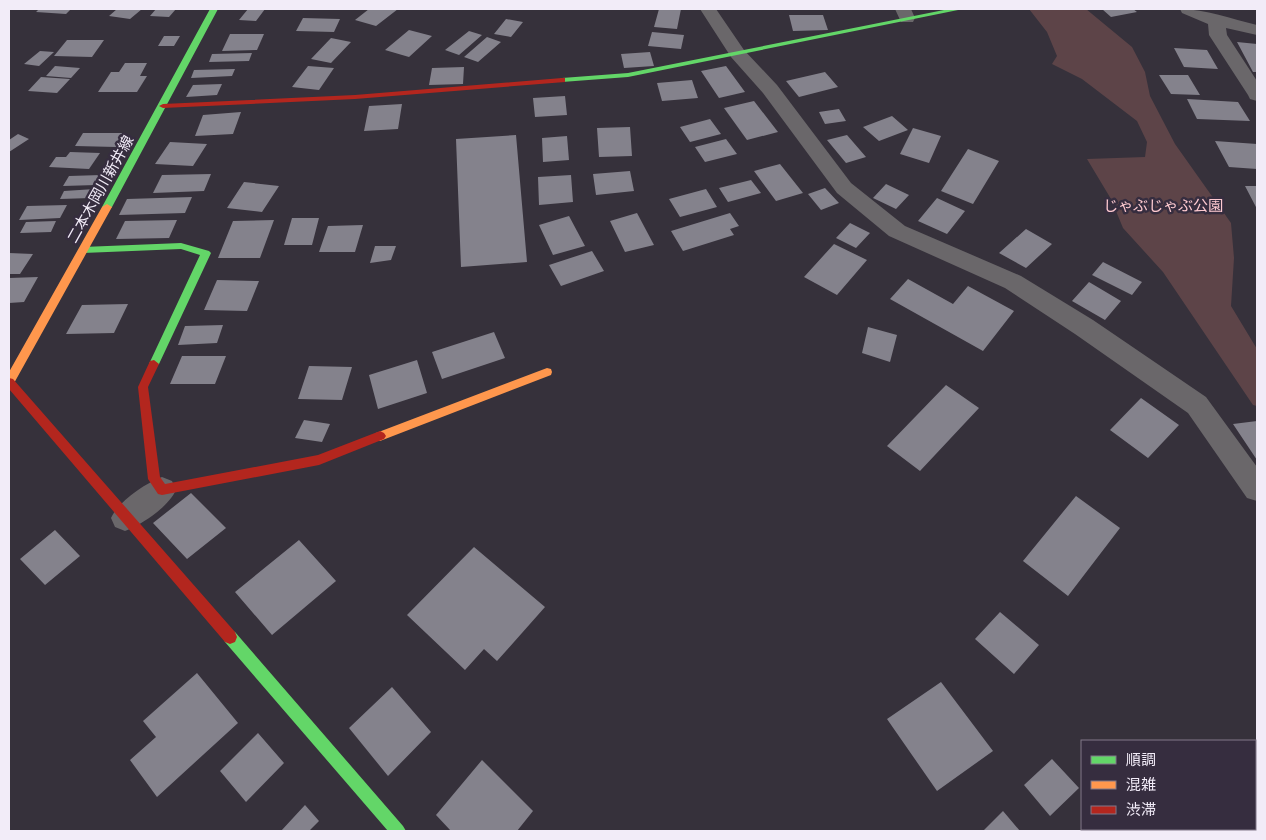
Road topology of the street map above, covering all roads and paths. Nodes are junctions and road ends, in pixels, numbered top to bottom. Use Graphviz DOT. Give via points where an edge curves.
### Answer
graph roads {
  1 [pos="214,9"];
  2 [pos="708,9"];
  3 [pos="959,9"];
  4 [pos="1188,9"];
  5 [pos="905,14"];
  6 [pos="1216,22"];
  7 [pos="1257,30"];
  8 [pos="737,53"];
  9 [pos="1257,95"];
  10 [pos="163,106"];
  11 [pos="83,250"];
  12 [pos="547,372"];
  13 [pos="9,382"];
  14 [pos="1257,489"];
  15 [pos="162,490"];
  16 [pos="125,518"];
  17 [pos="398,831"];
  1 -- 10 [label="street, 二本木岡川新井線"];
  2 -- 8 [label="street"];
  3 -- 5 [label="street"];
  4 -- 6 [label="street"];
  5 -- 8 [label="street"];
  6 -- 7 [label="street"];
  6 -- 9 [label="street" via="1218,35"];
  8 -- 10 [label="street" via="628,75 355,97"];
  8 -- 14 [label="street" via="770,89 844,188 860,202 897,231 1013,282 1197,405"];
  10 -- 11 [label="street, 二本木岡川新井線"];
  11 -- 13 [label="street, 二本木岡川新井線"];
  11 -- 15 [label="street" via="181,246 206,253 142,387 154,479"];
  12 -- 15 [label="street" via="319,460"];
  13 -- 16 [label="street"];
  15 -- 16 [label="street"];
  16 -- 17 [label="street"];
}
